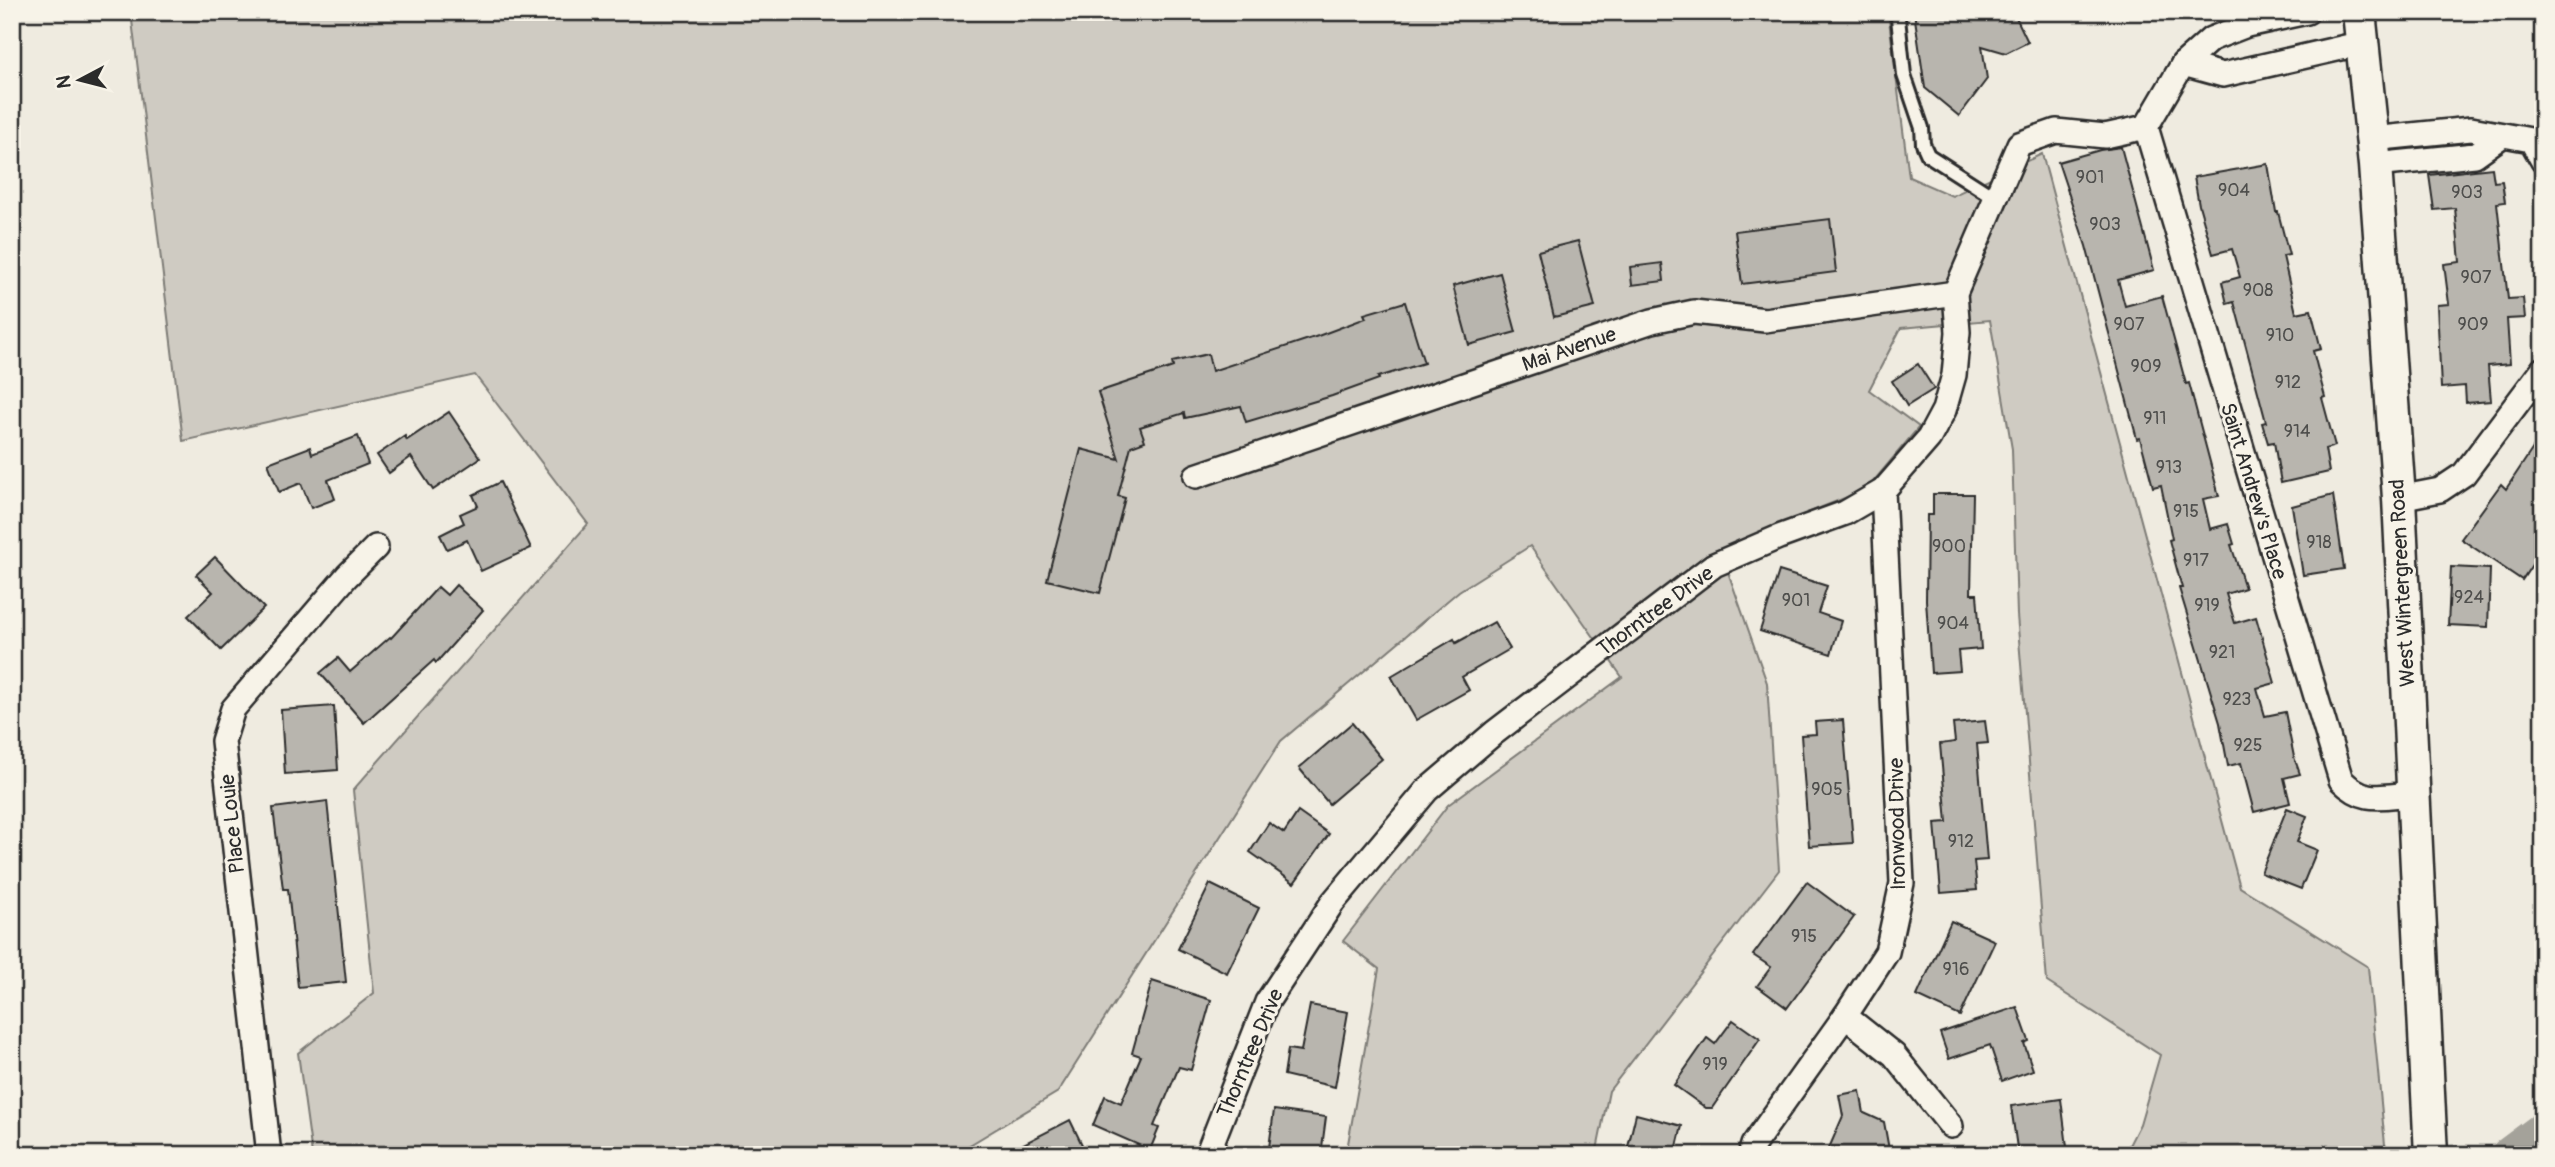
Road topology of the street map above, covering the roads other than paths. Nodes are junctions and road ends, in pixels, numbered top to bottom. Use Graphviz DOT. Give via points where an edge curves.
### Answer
graph roads {
  1 [pos="1900,12"];
  2 [pos="2307,12"];
  3 [pos="2361,27"];
  4 [pos="2183,64"];
  5 [pos="2146,127"];
  6 [pos="2374,152"];
  7 [pos="2543,161"];
  8 [pos="1995,198"];
  9 [pos="1955,293"];
  10 [pos="2543,369"];
  11 [pos="1196,476"];
  12 [pos="1883,491"];
  13 [pos="2399,498"];
  14 [pos="376,547"];
  15 [pos="2412,794"];
  16 [pos="1845,1016"];
  17 [pos="1951,1126"];
  18 [pos="2431,1143"];
  19 [pos="270,1155"];
  20 [pos="1207,1155"];
  21 [pos="1750,1155"];
  1 -- 8 [label="lane" via="1904,75 1928,155"];
  2 -- 4 [label="street" via="2222,34"];
  3 -- 4 [label="street" via="2223,75"];
  3 -- 6 [label="main road, West Wintergreen Road"];
  4 -- 5 [label="street"];
  5 -- 8 [label="street, Thorntree Drive" via="2105,136 2056,131 2019,144"];
  5 -- 15 [label="street, Saint Andrew's Place" via="2341,780 2366,797"];
  6 -- 7 [label="street" via="2471,129 2531,140"];
  6 -- 13 [label="main road, West Wintergreen Road"];
  8 -- 9 [label="street, Thorntree Drive"];
  9 -- 11 [label="street, Mai Avenue" via="1765,320 1694,312 1652,321"];
  9 -- 12 [label="street, Thorntree Drive" via="1954,375 1944,411 1929,438"];
  10 -- 13 [label="street" via="2464,474 2440,490"];
  12 -- 16 [label="street, Ironwood Drive" via="1902,883 1886,952"];
  12 -- 20 [label="street, Thorntree Drive" via="1845,513 1714,565 1494,733 1427,790 1333,902 1267,1002"];
  13 -- 15 [label="main road, West Wintergreen Road"];
  14 -- 19 [label="street, Place Louie" via="233,709 223,741"];
  15 -- 18 [label="main road, West Wintergreen Road"];
  16 -- 17 [label="street" via="1894,1055"];
  16 -- 21 [label="street, Ironwood Drive"];
}
